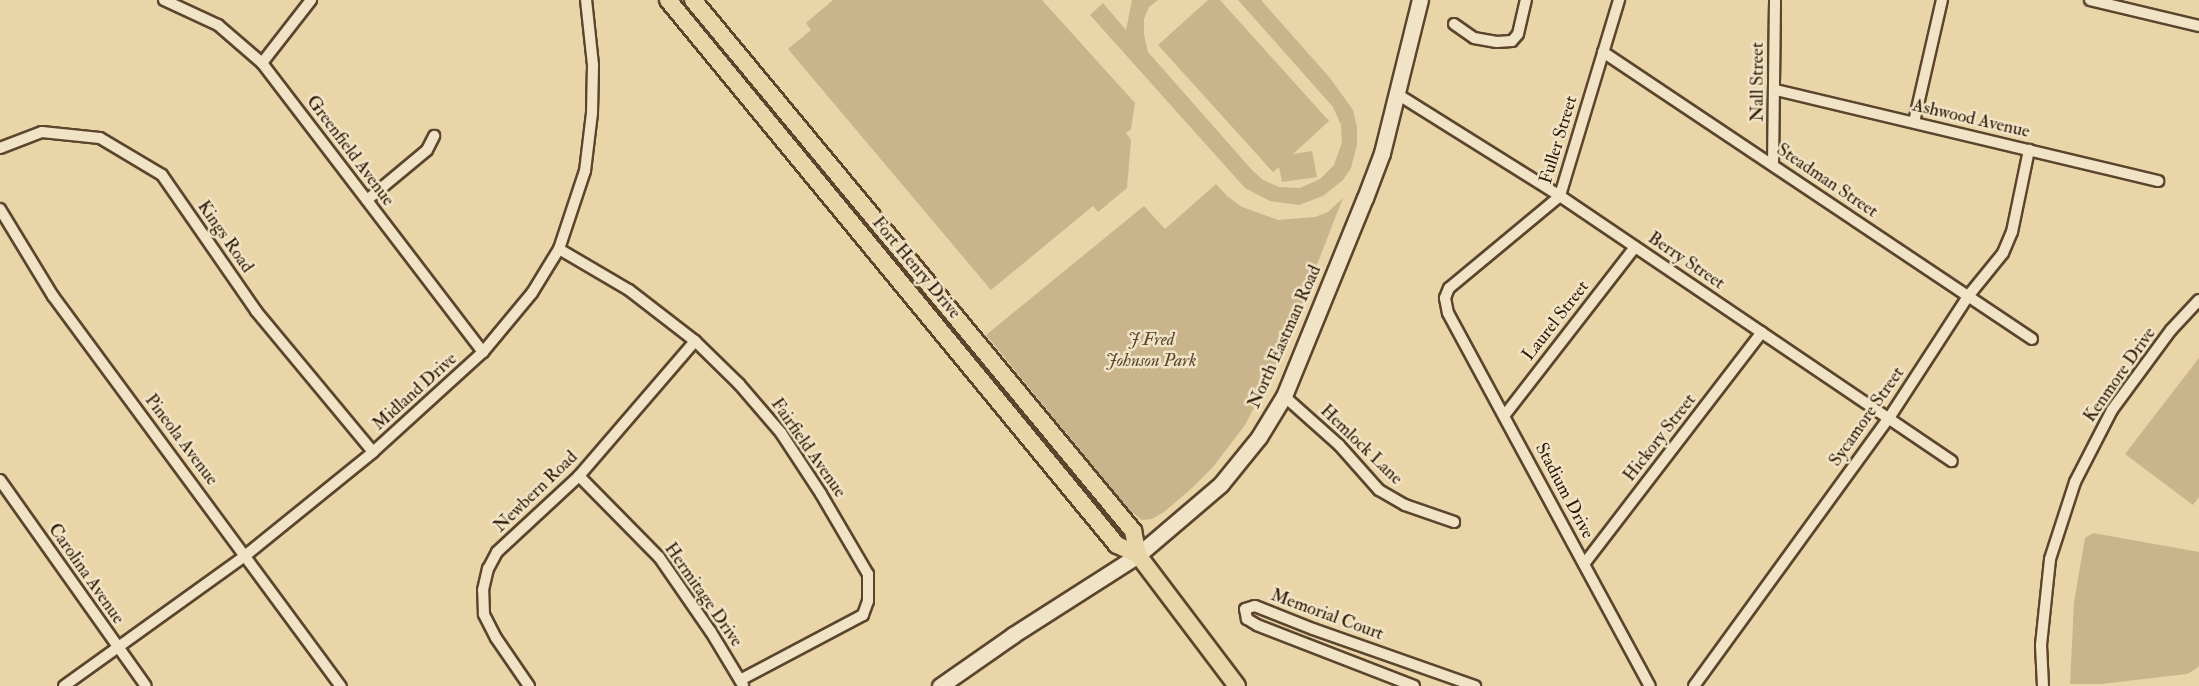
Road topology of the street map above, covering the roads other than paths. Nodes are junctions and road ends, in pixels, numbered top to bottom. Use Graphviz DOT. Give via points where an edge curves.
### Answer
graph roads {
  1 [pos="164,0"];
  2 [pos="311,0"];
  3 [pos="586,0"];
  4 [pos="668,0"];
  5 [pos="693,0"];
  6 [pos="1420,0"];
  7 [pos="1526,0"];
  8 [pos="1619,0"];
  9 [pos="1775,0"];
  10 [pos="1942,0"];
  11 [pos="2090,0"];
  12 [pos="1454,24"];
  13 [pos="2199,26"];
  14 [pos="1603,52"];
  15 [pos="262,63"];
  16 [pos="1776,90"];
  17 [pos="1397,94"];
  18 [pos="1914,122"];
  19 [pos="434,136"];
  20 [pos="0,148"];
  21 [pos="2029,150"];
  22 [pos="1773,165"];
  23 [pos="2158,181"];
  24 [pos="1560,196"];
  25 [pos="367,200"];
  26 [pos="0,209"];
  27 [pos="1635,247"];
  28 [pos="559,249"];
  29 [pos="1969,295"];
  30 [pos="2199,300"];
  31 [pos="1448,313"];
  32 [pos="1762,332"];
  33 [pos="2032,339"];
  34 [pos="695,341"];
  35 [pos="483,352"];
  36 [pos="1284,396"];
  37 [pos="1504,416"];
  38 [pos="1889,418"];
  39 [pos="373,453"];
  40 [pos="1952,461"];
  41 [pos="579,476"];
  42 [pos="0,480"];
  43 [pos="1455,522"];
  44 [pos="246,555"];
  45 [pos="1138,555"];
  46 [pos="1584,564"];
  47 [pos="118,647"];
  48 [pos="1390,654"];
  49 [pos="1383,675"];
  50 [pos="742,683"];
  51 [pos="64,686"];
  52 [pos="146,686"];
  53 [pos="341,686"];
  54 [pos="529,686"];
  55 [pos="940,686"];
  56 [pos="1237,686"];
  57 [pos="1414,686"];
  58 [pos="1475,686"];
  59 [pos="1650,686"];
  60 [pos="1694,686"];
  61 [pos="2043,686"];
  1 -- 15 [label="street, Greenfield Avenue" via="218,25"];
  2 -- 15 [label="street"];
  3 -- 28 [label="street, Midland Drive" via="593,65 592,113 585,171"];
  4 -- 45 [label="main road, Fort Henry Drive" via="1116,545"];
  5 -- 45 [label="main road, Fort Henry Drive" via="1085,471 1132,531"];
  6 -- 17 [label="main road, North Eastman Road"];
  7 -- 12 [label="street" via="1518,34 1512,41 1474,38"];
  8 -- 14 [label="street, Fuller Street"];
  9 -- 16 [label="street, Nall Street"];
  10 -- 18 [label="street"];
  11 -- 13 [label="street"];
  14 -- 22 [label="street, Steadman Street"];
  14 -- 24 [label="street, Fuller Street"];
  15 -- 25 [label="street, Greenfield Avenue"];
  16 -- 18 [label="street, Ashwood Avenue"];
  16 -- 22 [label="street, Nall Street"];
  17 -- 24 [label="street, Berry Street"];
  17 -- 36 [label="main road, North Eastman Road" via="1382,153"];
  18 -- 21 [label="street, Ashwood Avenue"];
  19 -- 25 [label="street" via="427,150"];
  20 -- 39 [label="street, Kings Road" via="42,132 100,138 162,175 256,310"];
  21 -- 23 [label="street, Ashwood Avenue"];
  21 -- 29 [label="street, Sycamore Street" via="2012,232 2003,254"];
  22 -- 29 [label="street, Steadman Street"];
  24 -- 27 [label="street, Berry Street"];
  24 -- 31 [label="street, Fuller Street" via="1449,288 1445,298"];
  25 -- 35 [label="street, Greenfield Avenue"];
  26 -- 44 [label="street, Pineola Avenue" via="52,296"];
  27 -- 32 [label="street, Berry Street"];
  27 -- 37 [label="street, Laurel Street"];
  28 -- 34 [label="street, Fairfield Avenue" via="630,290"];
  28 -- 35 [label="street, Midland Drive" via="532,293"];
  29 -- 33 [label="street, Steadman Street"];
  29 -- 38 [label="street, Sycamore Street"];
  30 -- 61 [label="street, Kenmore Drive" via="2171,330 2112,410 2075,482 2050,559 2041,645"];
  31 -- 37 [label="street, Stadium Drive"];
  32 -- 38 [label="street, Berry Street"];
  32 -- 46 [label="street, Hickory Street"];
  34 -- 41 [label="street, Newbern Road"];
  34 -- 50 [label="street, Fairfield Avenue" via="781,433 867,574 863,615"];
  35 -- 39 [label="street, Midland Drive"];
  36 -- 43 [label="street, Hemlock Lane" via="1333,439 1379,490 1405,505"];
  36 -- 45 [label="main road, North Eastman Road" via="1233,471"];
  37 -- 46 [label="street, Stadium Drive"];
  38 -- 40 [label="street, Berry Street"];
  38 -- 60 [label="street, Sycamore Street"];
  39 -- 44 [label="street, Midland Drive"];
  41 -- 50 [label="street, Hermitage Drive" via="659,557"];
  41 -- 54 [label="street, Newbern Road" via="497,552 488,569 483,590 484,614"];
  42 -- 47 [label="street, Carolina Avenue"];
  44 -- 47 [label="street, Midland Drive"];
  44 -- 53 [label="street, Pineola Avenue"];
  45 -- 55 [label="main road, North Eastman Road"];
  45 -- 56 [label="main road, Fort Henry Drive"];
  46 -- 59 [label="street, Stadium Drive"];
  47 -- 51 [label="street, Midland Drive"];
  47 -- 52 [label="street, Carolina Avenue"];
  48 -- 49 [label="street"];
  48 -- 49 [label="street, Memorial Court" via="1255,606 1244,611 1247,619 1257,625"];
  48 -- 58 [label="street, Memorial Court"];
  49 -- 57 [label="street, Memorial Court"];
}
